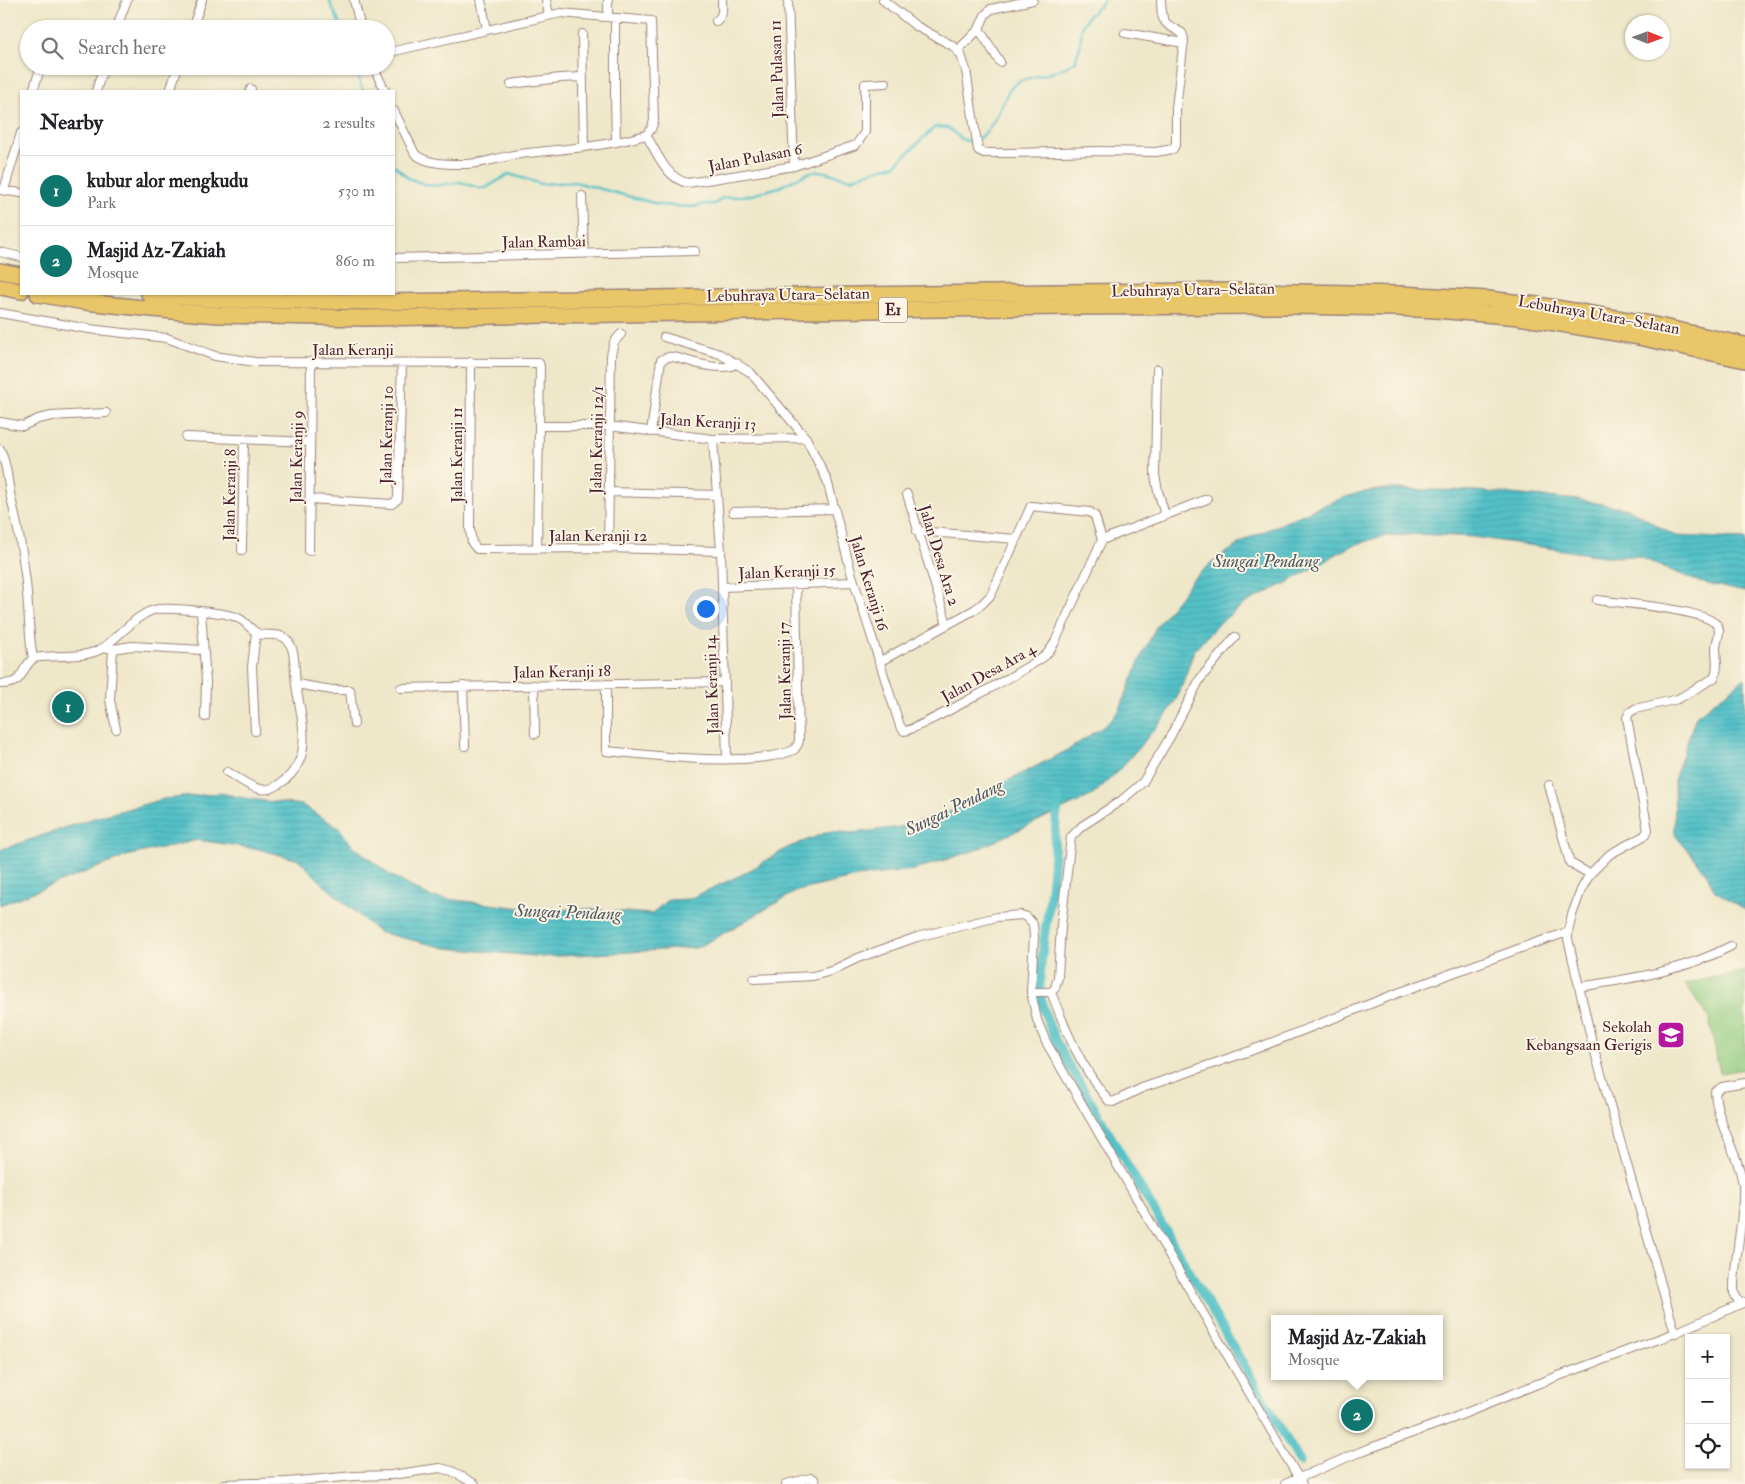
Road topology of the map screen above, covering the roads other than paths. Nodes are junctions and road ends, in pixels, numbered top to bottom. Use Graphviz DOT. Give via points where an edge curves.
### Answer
graph roads {
  1 [pos="127,0"];
  2 [pos="202,0"];
  3 [pos="354,0"];
  4 [pos="481,0"];
  5 [pos="546,0"];
  6 [pos="608,0"];
  7 [pos="722,0"];
  8 [pos="788,0"];
  9 [pos="883,0"];
  10 [pos="1033,0"];
  11 [pos="1161,0"];
  12 [pos="549,15"];
  13 [pos="612,18"];
  14 [pos="119,20"];
  15 [pos="195,20"];
  16 [pos="359,20"];
  17 [pos="716,22"];
  18 [pos="979,29"];
  19 [pos="487,30"];
  20 [pos="1125,33"];
  21 [pos="582,34"];
  22 [pos="1184,43"];
  23 [pos="958,50"];
  24 [pos="395,51"];
  25 [pos="1000,62"];
  26 [pos="38,75"];
  27 [pos="101,75"];
  28 [pos="175,75"];
  29 [pos="377,75"];
  30 [pos="583,77"];
  31 [pos="886,83"];
  32 [pos="511,84"];
  33 [pos="34,90"];
  34 [pos="96,90"];
  35 [pos="170,90"];
  36 [pos="385,90"];
  37 [pos="395,113"];
  38 [pos="646,135"];
  39 [pos="20,136"];
  40 [pos="616,142"];
  41 [pos="584,148"];
  42 [pos="794,166"];
  43 [pos="2,190"];
  44 [pos="20,193"];
  45 [pos="582,196"];
  46 [pos="695,251"];
  47 [pos="0,252"];
  48 [pos="584,254"];
  49 [pos="20,256"];
  50 [pos="395,258"];
  51 [pos="0,271"];
  52 [pos="20,275"];
  53 [pos="0,287"];
  54 [pos="20,291"];
  55 [pos="44,295"];
  56 [pos="162,295"];
  57 [pos="0,313"];
  58 [pos="621,334"];
  59 [pos="664,337"];
  60 [pos="1745,345"];
  61 [pos="1745,360"];
  62 [pos="471,362"];
  63 [pos="311,363"];
  64 [pos="402,363"];
  65 [pos="737,363"];
  66 [pos="1157,368"];
  67 [pos="106,413"];
  68 [pos="0,422"];
  69 [pos="540,426"];
  70 [pos="609,426"];
  71 [pos="651,432"];
  72 [pos="186,438"];
  73 [pos="806,438"];
  74 [pos="244,439"];
  75 [pos="713,439"];
  76 [pos="310,442"];
  77 [pos="0,449"];
  78 [pos="609,492"];
  79 [pos="716,494"];
  80 [pos="907,494"];
  81 [pos="310,499"];
  82 [pos="1207,499"];
  83 [pos="835,510"];
  84 [pos="733,512"];
  85 [pos="1165,515"];
  86 [pos="917,531"];
  87 [pos="1016,540"];
  88 [pos="1102,540"];
  89 [pos="475,548"];
  90 [pos="537,548"];
  91 [pos="608,548"];
  92 [pos="242,550"];
  93 [pos="308,551"];
  94 [pos="721,551"];
  95 [pos="854,582"];
  96 [pos="796,585"];
  97 [pos="722,587"];
  98 [pos="1597,600"];
  99 [pos="201,612"];
  100 [pos="947,624"];
  101 [pos="256,632"];
  102 [pos="1235,637"];
  103 [pos="104,647"];
  104 [pos="113,649"];
  105 [pos="203,650"];
  106 [pos="33,659"];
  107 [pos="879,662"];
  108 [pos="724,682"];
  109 [pos="0,684"];
  110 [pos="296,684"];
  111 [pos="606,684"];
  112 [pos="534,685"];
  113 [pos="463,686"];
  114 [pos="401,688"];
  115 [pos="206,717"];
  116 [pos="354,724"];
  117 [pos="116,729"];
  118 [pos="255,731"];
  119 [pos="909,731"];
  120 [pos="535,734"];
  121 [pos="465,746"];
  122 [pos="727,760"];
  123 [pos="227,772"];
  124 [pos="1549,785"];
  125 [pos="1590,874"];
  126 [pos="1568,932"];
  127 [pos="1731,946"];
  128 [pos="754,979"];
  129 [pos="1579,988"];
  130 [pos="1034,992"];
  131 [pos="1050,992"];
  132 [pos="1745,1083"];
  133 [pos="1744,1203"];
  134 [pos="1743,1303"];
  135 [pos="1675,1334"];
  136 [pos="1301,1481"];
  137 [pos="224,1484"];
  138 [pos="475,1484"];
  139 [pos="786,1484"];
  140 [pos="816,1484"];
  141 [pos="1285,1484"];
  1 -- 14 [label="street"];
  2 -- 15 [label="street"];
  3 -- 16 [label="street"];
  4 -- 19 [label="street"];
  5 -- 12 [label="street"];
  6 -- 13 [label="street"];
  7 -- 17 [label="street" via="722,14"];
  8 -- 42 [label="street, Jalan Pulasan 11"];
  9 -- 23 [label="street" via="916,26"];
  10 -- 18 [label="street" via="991,9"];
  11 -- 22 [label="street" via="1165,22 1170,28 1182,32"];
  12 -- 13 [label="street"];
  12 -- 19 [label="street"];
  13 -- 38 [label="street" via="651,21 654,121"];
  13 -- 40 [label="street"];
  18 -- 23 [label="street"];
  18 -- 25 [label="street"];
  19 -- 24 [label="street"];
  20 -- 22 [label="street"];
  21 -- 30 [label="street"];
  22 -- 23 [label="street" via="1175,145 1171,150 984,153 978,150 965,62"];
  26 -- 33 [label="street"];
  27 -- 34 [label="street"];
  28 -- 35 [label="street"];
  29 -- 36 [label="street"];
  30 -- 32 [label="street"];
  30 -- 41 [label="street"];
  31 -- 42 [label="street, Jalan Pulasan 6" via="865,84 865,132 856,145"];
  37 -- 41 [label="street" via="415,154 434,162 469,164 518,154"];
  38 -- 40 [label="street"];
  38 -- 42 [label="street, Jalan Pulasan 6" via="670,174 688,183"];
  39 -- 43 [label="street"];
  40 -- 41 [label="street"];
  43 -- 44 [label="street"];
  45 -- 48 [label="street"];
  46 -- 48 [label="street, Jalan Rambai"];
  47 -- 49 [label="street"];
  48 -- 50 [label="street, Jalan Rambai"];
  51 -- 52 [label="highway"];
  53 -- 54 [label="highway"];
  55 -- 61 [label="highway, Lebuhraya Utara–Selatan / E1" via="219,315 365,318 1065,307 1396,308 1519,317 1634,336"];
  56 -- 60 [label="highway, Lebuhraya Utara–Selatan / E1" via="224,300 382,302 1053,292 1400,294 1537,305"];
  57 -- 63 [label="street, Jalan Keranji" via="89,329 167,338 235,360"];
  58 -- 70 [label="street, Jalan Keranji 12/1" via="614,342 611,355"];
  59 -- 65 [label="street, Jalan Keranji 16" via="714,351"];
  62 -- 64 [label="street, Jalan Keranji"];
  62 -- 69 [label="street, Jalan Keranji" via="540,364"];
  62 -- 89 [label="street, Jalan Keranji 11" via="470,529"];
  63 -- 64 [label="street, Jalan Keranji"];
  63 -- 76 [label="street, Jalan Keranji 9"];
  64 -- 81 [label="street, Jalan Keranji 10" via="399,496 396,501 392,504"];
  65 -- 71 [label="street" via="723,367 668,356 661,360"];
  65 -- 73 [label="street, Jalan Keranji 16" via="750,372"];
  66 -- 85 [label="street" via="1155,475"];
  67 -- 68 [label="street" via="52,416 23,426"];
  69 -- 70 [label="street, Jalan Keranji 13"];
  69 -- 90 [label="street"];
  70 -- 71 [label="street, Jalan Keranji 13"];
  70 -- 78 [label="street, Jalan Keranji 12/1"];
  71 -- 75 [label="street, Jalan Keranji 13"];
  72 -- 74 [label="street"];
  73 -- 75 [label="street, Jalan Keranji 13"];
  73 -- 83 [label="street, Jalan Keranji 16" via="827,480"];
  74 -- 76 [label="street"];
  74 -- 92 [label="street, Jalan Keranji 8"];
  75 -- 79 [label="street, Jalan Keranji 14"];
  76 -- 81 [label="street, Jalan Keranji 9"];
  77 -- 106 [label="street" via="19,531"];
  78 -- 79 [label="street"];
  78 -- 91 [label="street, Jalan Keranji 12/1"];
  79 -- 94 [label="street, Jalan Keranji 14"];
  80 -- 86 [label="street, Jalan Desa Ara 2"];
  81 -- 93 [label="street, Jalan Keranji 9"];
  82 -- 85 [label="street"];
  83 -- 84 [label="street"];
  83 -- 95 [label="street, Jalan Keranji 16"];
  85 -- 88 [label="street"];
  86 -- 87 [label="street"];
  86 -- 100 [label="street, Jalan Desa Ara 2"];
  87 -- 88 [label="street" via="1031,506 1090,512 1095,516"];
  87 -- 100 [label="street" via="987,600"];
  88 -- 119 [label="street, Jalan Desa Ara 4" via="1046,655"];
  89 -- 90 [label="street, Jalan Keranji 12"];
  90 -- 91 [label="street, Jalan Keranji 12"];
  91 -- 94 [label="street, Jalan Keranji 12"];
  94 -- 97 [label="street, Jalan Keranji 14"];
  95 -- 96 [label="street, Jalan Keranji 15"];
  95 -- 107 [label="street, Jalan Keranji 16"];
  96 -- 97 [label="street, Jalan Keranji 15"];
  96 -- 122 [label="street, Jalan Keranji 17" via="797,748 763,758"];
  97 -- 108 [label="street, Jalan Keranji 14"];
  98 -- 125 [label="street" via="1698,614 1716,624 1719,630 1714,678 1678,699 1629,713 1648,830 1645,835 1610,854"];
  99 -- 101 [label="street" via="230,615"];
  99 -- 103 [label="street" via="150,610"];
  99 -- 105 [label="street"];
  100 -- 107 [label="street"];
  101 -- 110 [label="street" via="287,641 292,650"];
  101 -- 118 [label="street" via="252,657"];
  102 -- 131 [label="street" via="1200,679 1143,782 1071,837 1058,977 1055,988"];
  103 -- 104 [label="street"];
  103 -- 106 [label="street" via="90,653"];
  104 -- 105 [label="street" via="132,646"];
  104 -- 117 [label="street" via="110,700"];
  105 -- 115 [label="street"];
  106 -- 109 [label="street" via="19,680"];
  107 -- 119 [label="street, Jalan Keranji 16" via="900,726"];
  108 -- 111 [label="street, Jalan Keranji 18"];
  108 -- 122 [label="street, Jalan Keranji 14"];
  110 -- 116 [label="street" via="350,690"];
  110 -- 123 [label="street" via="304,738 302,756 295,771 278,786 263,789"];
  111 -- 112 [label="street, Jalan Keranji 18"];
  111 -- 122 [label="street" via="606,751"];
  112 -- 113 [label="street, Jalan Keranji 18"];
  112 -- 120 [label="street"];
  113 -- 114 [label="street, Jalan Keranji 18"];
  113 -- 121 [label="street"];
  124 -- 125 [label="street" via="1570,863"];
  125 -- 126 [label="street" via="1581,890"];
  126 -- 129 [label="street"];
  126 -- 131 [label="street" via="1142,1088 1113,1102 1108,1101 1073,1048"];
  127 -- 129 [label="street" via="1699,962 1638,978"];
  128 -- 130 [label="street" via="813,976 917,937 997,917 1021,915 1030,920 1034,930"];
  129 -- 135 [label="street"];
  130 -- 131 [label="street"];
  130 -- 136 [label="street" via="1037,1020 1046,1042"];
  132 -- 133 [label="street" via="1722,1087 1715,1092 1742,1178"];
  133 -- 134 [label="street" via="1734,1285 1734,1293"];
  134 -- 135 [label="street"];
  135 -- 136 [label="street" via="1362,1451"];
  136 -- 141 [label="street"];
  137 -- 138 [label="street" via="391,1475 440,1468"];
  139 -- 140 [label="street" via="811,1478"];
}
